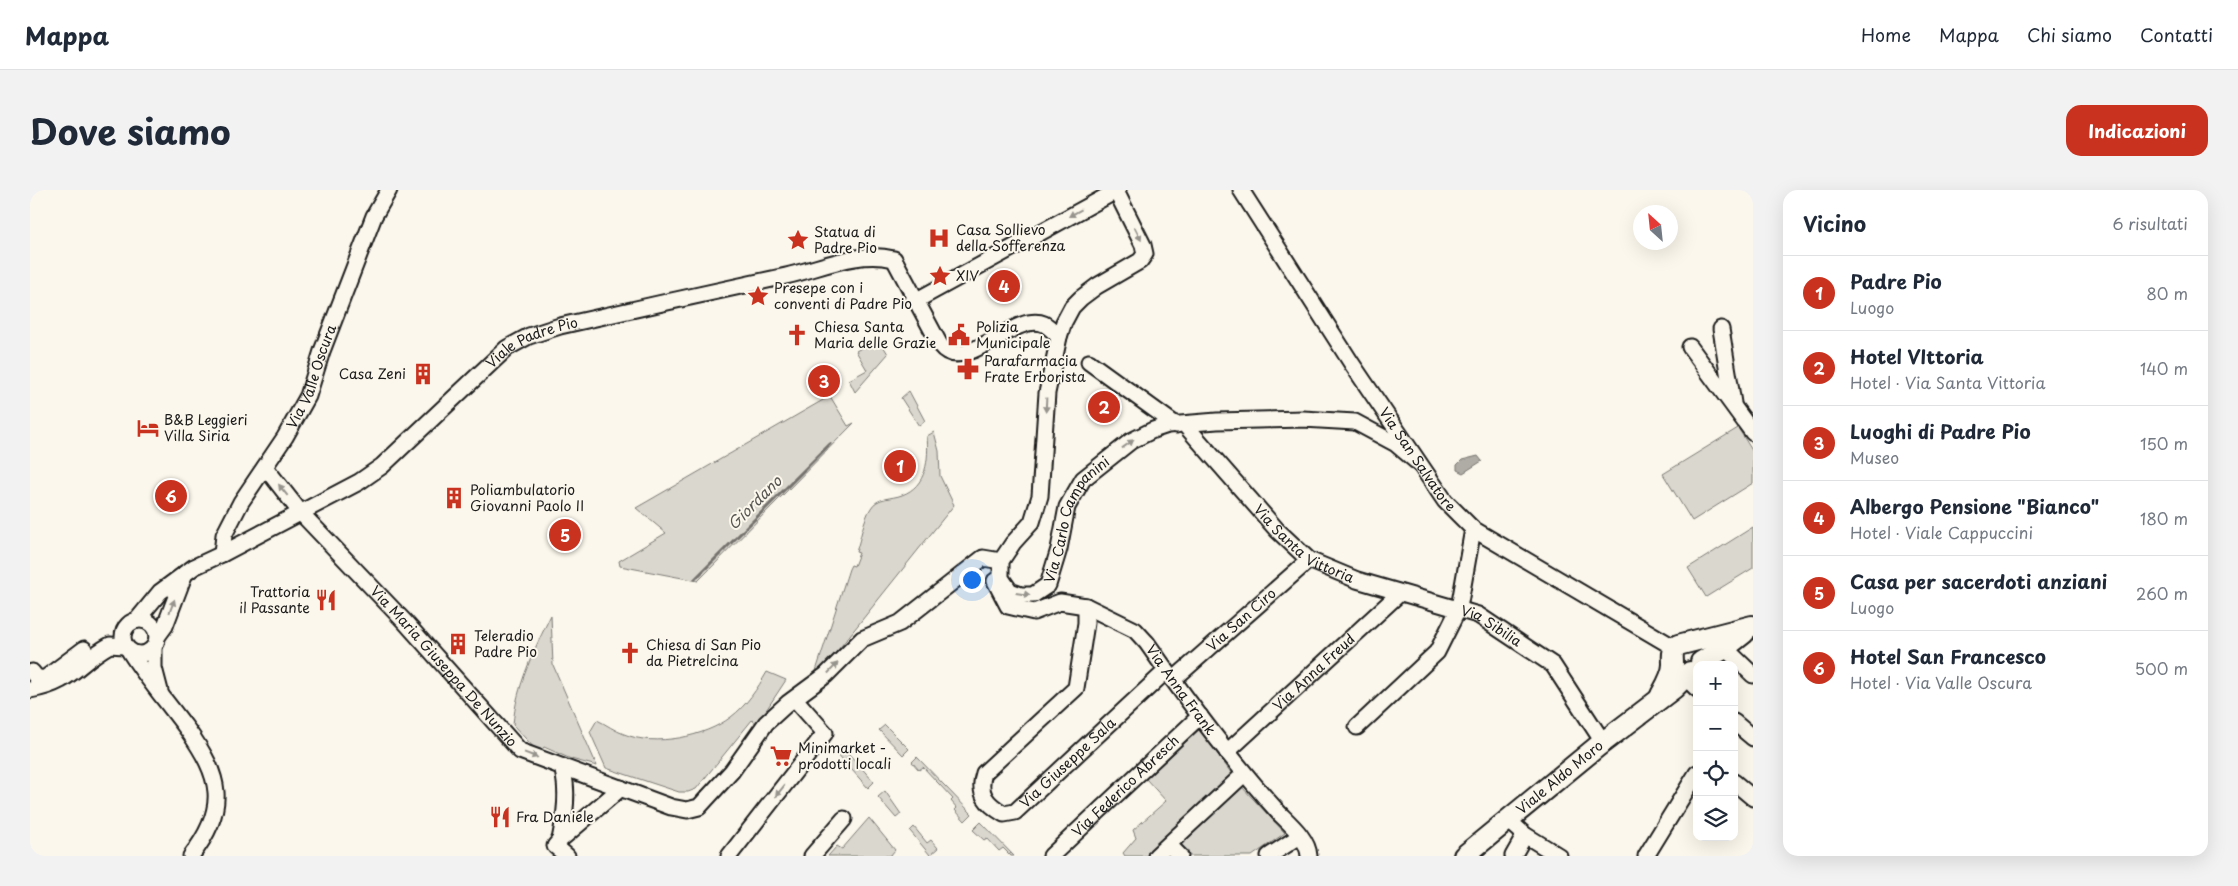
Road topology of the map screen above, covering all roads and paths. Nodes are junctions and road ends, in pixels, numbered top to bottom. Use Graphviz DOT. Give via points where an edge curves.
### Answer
graph roads {
  1 [pos="389,190"];
  2 [pos="1241,190"];
  3 [pos="1117,191"];
  4 [pos="917,300"];
  5 [pos="1721,329"];
  6 [pos="1058,337"];
  7 [pos="1690,347"];
  8 [pos="1089,362"];
  9 [pos="1734,407"];
  10 [pos="1180,425"];
  11 [pos="1753,433"];
  12 [pos="1416,460"];
  13 [pos="265,467"];
  14 [pos="301,513"];
  15 [pos="1473,529"];
  16 [pos="222,554"];
  17 [pos="983,558"];
  18 [pos="1309,560"];
  19 [pos="1001,562"];
  20 [pos="185,573"];
  21 [pos="1400,593"];
  22 [pos="1086,606"];
  23 [pos="1459,608"];
  24 [pos="137,620"];
  25 [pos="1752,626"];
  26 [pos="156,642"];
  27 [pos="84,648"];
  28 [pos="1725,648"];
  29 [pos="127,649"];
  30 [pos="1690,664"];
  31 [pos="32,672"];
  32 [pos="1753,675"];
  33 [pos="1170,676"];
  34 [pos="30,690"];
  35 [pos="161,693"];
  36 [pos="795,699"];
  37 [pos="1200,716"];
  38 [pos="1738,725"];
  39 [pos="1357,727"];
  40 [pos="1753,738"];
  41 [pos="1603,742"];
  42 [pos="1227,752"];
  43 [pos="562,767"];
  44 [pos="1244,774"];
  45 [pos="1693,780"];
  46 [pos="1738,785"];
  47 [pos="621,788"];
  48 [pos="1753,798"];
  49 [pos="844,818"];
  50 [pos="1508,820"];
  51 [pos="1525,835"];
  52 [pos="1300,836"];
  53 [pos="1169,845"];
  54 [pos="561,847"];
  55 [pos="191,856"];
  56 [pos="729,856"];
  57 [pos="812,856"];
  58 [pos="1051,856"];
  59 [pos="1156,856"];
  60 [pos="1180,856"];
  61 [pos="1269,856"];
  62 [pos="1309,856"];
  63 [pos="1464,856"];
  64 [pos="1513,856"];
  65 [pos="1559,856"];
  66 [pos="1646,856"];
  1 -- 13 [label="street, Via Valle Oscura" via="374,216 322,350 308,396"];
  2 -- 12 [label="street, Via San Salvatore"];
  3 -- 4 [label="street, one-way"];
  3 -- 6 [label="street, one-way" via="1142,241 1145,254 1140,261 1080,298 1068,314"];
  4 -- 6 [label="street" via="940,345 954,354 967,352 1033,322 1048,326"];
  4 -- 14 [label="street, Viale Padre Pio" via="894,259 867,256 560,326 529,336 507,348 382,466 360,482"];
  5 -- 9 [label="street"];
  6 -- 19 [label="street, one-way" via="1047,393 1040,496 1032,522"];
  7 -- 9 [label="street"];
  8 -- 10 [label="street, Via Santa Vittoria"];
  9 -- 11 [label="street"];
  10 -- 12 [label="street, Via Carlo Campanini" via="1303,419 1355,422 1396,444"];
  10 -- 18 [label="street, Via Santa Vittoria"];
  19 -- 10 [label="street, Via Carlo Campanini, one-way" via="1001,578 1010,591 1027,596 1043,589 1048,585 1059,549 1068,506 1083,479 1131,441 1168,425"];
  12 -- 15 [label="street, Via San Salvatore" via="1445,501"];
  14 -- 13 [label="street, Via Maria Giuseppa De Nunzio, one-way"];
  13 -- 16 [label="street, Via Valle Oscura" via="224,535"];
  14 -- 16 [label="street, Viale Padre Pio"];
  14 -- 43 [label="street, Via Maria Giuseppa De Nunzio, one-way" via="520,751"];
  15 -- 23 [label="street"];
  15 -- 30 [label="street, Via San Salvatore"];
  16 -- 20 [label="street, Viale Padre Pio"];
  17 -- 19 [label="street"];
  17 -- 22 [label="street, Via Anna Frank" via="1008,606 1034,612 1060,602"];
  36 -- 17 [label="street, one-way" via="826,675 862,639 900,623"];
  18 -- 21 [label="street, Via Santa Vittoria"];
  18 -- 33 [label="street, Via San Ciro"];
  20 -- 24 [label="street, Viale Padre Pio" via="160,592"];
  26 -- 20 [label="street, one-way"];
  21 -- 23 [label="street, Via Santa Vittoria"];
  21 -- 42 [label="street, Via Anna Freud"];
  22 -- 33 [label="street, Via Anna Frank" via="1134,630"];
  22 -- 33 [label="street, Via Giuseppe Sala" via="1076,688 984,773 982,796 993,807 1004,814 1015,812"];
  23 -- 39 [label="street, Via Sibilia" via="1437,652"];
  23 -- 41 [label="street, Via Sibilia" via="1478,615 1553,665"];
  24 -- 26 [label="street" via="152,625"];
  24 -- 29 [label="street" via="124,630 122,638"];
  25 -- 28 [label="main road, Viale Aldo Moro"];
  25 -- 30 [label="main road, Viale Aldo Moro" via="1725,634"];
  26 -- 29 [label="street" via="143,654"];
  26 -- 35 [label="street" via="154,668"];
  27 -- 31 [label="street" via="44,679"];
  28 -- 30 [label="main road, Viale Aldo Moro"];
  28 -- 32 [label="street"];
  29 -- 34 [label="street" via="110,645 63,680"];
  29 -- 35 [label="street"];
  30 -- 41 [label="main road, Viale Aldo Moro" via="1658,701"];
  33 -- 37 [label="street, Via Anna Frank"];
  35 -- 55 [label="street" via="203,752 215,783 214,812 209,828"];
  36 -- 47 [label="street, Via Maria Giuseppa De Nunzio" via="766,723 732,771 699,807 686,810 671,807"];
  36 -- 56 [label="street, one-way" via="825,734"];
  37 -- 42 [label="street, Via Anna Frank"];
  37 -- 58 [label="street, Via Federico Abresch"];
  38 -- 40 [label="street"];
  41 -- 50 [label="main road, Viale Aldo Moro"];
  42 -- 44 [label="street, Via Anna Frank"];
  43 -- 47 [label="street, Via Maria Giuseppa De Nunzio"];
  43 -- 54 [label="street" via="566,779 566,811"];
  44 -- 52 [label="street, Via Anna Frank"];
  44 -- 53 [label="street"];
  45 -- 66 [label="street"];
  46 -- 48 [label="street"];
  47 -- 54 [label="street"];
  49 -- 57 [label="street"];
  50 -- 51 [label="street"];
  50 -- 63 [label="main road, Viale Aldo Moro"];
  51 -- 64 [label="street"];
  51 -- 65 [label="street"];
  52 -- 61 [label="street"];
  52 -- 62 [label="street, Via Anna Frank"];
  53 -- 59 [label="street"];
  53 -- 60 [label="street"];
}
